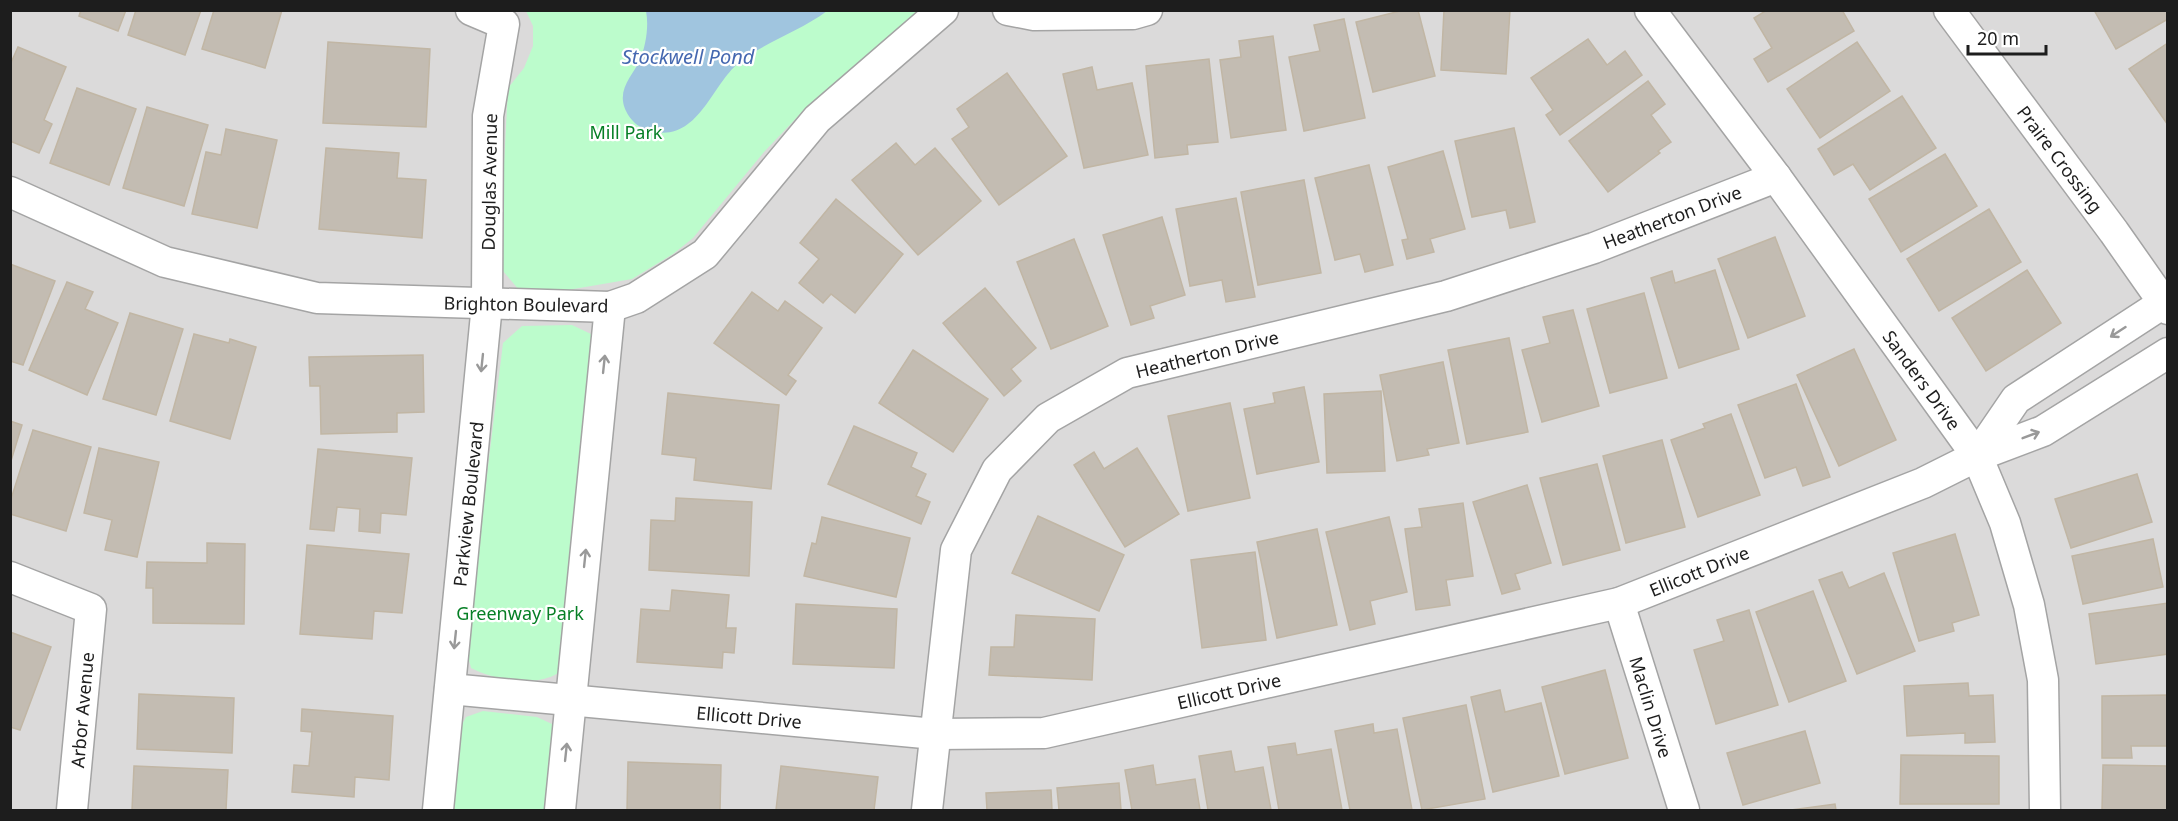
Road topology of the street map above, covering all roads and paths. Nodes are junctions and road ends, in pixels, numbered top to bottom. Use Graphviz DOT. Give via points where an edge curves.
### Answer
graph roads {
  1 [pos="471,10"];
  2 [pos="943,10"];
  3 [pos="1008,10"];
  4 [pos="1147,10"];
  5 [pos="1650,10"];
  6 [pos="1949,10"];
  7 [pos="1776,177"];
  8 [pos="10,192"];
  9 [pos="487,304"];
  10 [pos="2166,304"];
  11 [pos="610,307"];
  12 [pos="2168,353"];
  13 [pos="1977,456"];
  14 [pos="10,577"];
  15 [pos="1619,603"];
  16 [pos="450,689"];
  17 [pos="571,700"];
  18 [pos="934,734"];
  19 [pos="72,810"];
  20 [pos="438,810"];
  21 [pos="560,810"];
  22 [pos="927,810"];
  23 [pos="1684,810"];
  24 [pos="2045,810"];
  1 -- 9 [label="street, Douglas Avenue" via="504,24 488,116"];
  2 -- 11 [label="street, Brighton Boulevard" via="817,119 705,254 636,298"];
  3 -- 4 [label="street" via="1045,15 1133,14"];
  5 -- 7 [label="street, Sanders Drive"];
  6 -- 10 [label="street, Praire Crossing"];
  7 -- 13 [label="street, Sanders Drive"];
  7 -- 18 [label="street, Heatherton Drive" via="1594,248 1446,296 1127,373 1048,418 998,470 956,550"];
  8 -- 9 [label="street, Brighton Boulevard" via="165,262 317,298"];
  9 -- 11 [label="street, Brighton Boulevard"];
  9 -- 16 [label="street, Parkview Boulevard, one-way"];
  10 -- 13 [label="street, Ellicott Drive, one-way" via="2016,399"];
  17 -- 11 [label="street, one-way"];
  13 -- 12 [label="street, Ellicott Drive, one-way" via="2043,431"];
  13 -- 15 [label="street, Ellicott Drive" via="1923,483"];
  13 -- 24 [label="street, Sanders Drive" via="2005,523 2029,605 2043,680"];
  14 -- 19 [label="street, Arbor Avenue" via="92,609"];
  15 -- 18 [label="street, Ellicott Drive" via="1044,734"];
  15 -- 23 [label="street, Maclin Drive"];
  16 -- 17 [label="street, Ellicott Drive"];
  16 -- 20 [label="street, Parkview Boulevard"];
  17 -- 18 [label="street, Ellicott Drive"];
  21 -- 17 [label="street, one-way"];
  18 -- 22 [label="street, Heatherton Drive"];
}
